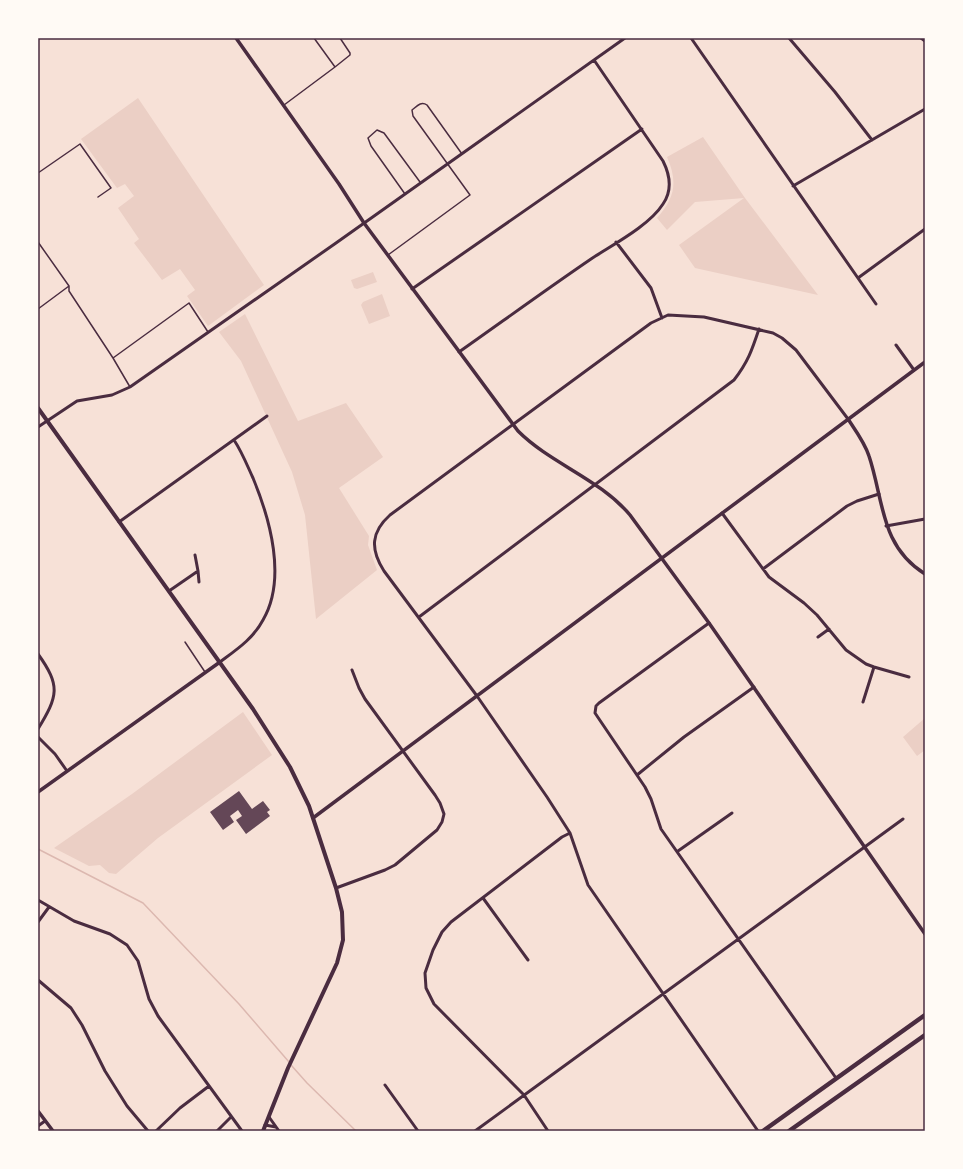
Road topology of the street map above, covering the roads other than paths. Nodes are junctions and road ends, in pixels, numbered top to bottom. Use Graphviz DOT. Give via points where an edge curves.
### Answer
graph roads {
  1 [pos="236,38"];
  2 [pos="314,38"];
  3 [pos="340,38"];
  4 [pos="625,38"];
  5 [pos="691,38"];
  6 [pos="789,38"];
  7 [pos="922,38"];
  8 [pos="925,41"];
  9 [pos="594,60"];
  10 [pos="335,68"];
  11 [pos="283,105"];
  12 [pos="925,109"];
  13 [pos="642,129"];
  14 [pos="872,140"];
  15 [pos="462,154"];
  16 [pos="448,164"];
  17 [pos="38,173"];
  18 [pos="421,183"];
  19 [pos="793,186"];
  20 [pos="405,194"];
  21 [pos="98,197"];
  22 [pos="364,223"];
  23 [pos="925,229"];
  24 [pos="38,242"];
  25 [pos="616,242"];
  26 [pos="388,255"];
  27 [pos="858,278"];
  28 [pos="69,286"];
  29 [pos="412,289"];
  30 [pos="876,304"];
  31 [pos="38,309"];
  32 [pos="662,318"];
  33 [pos="759,329"];
  34 [pos="208,332"];
  35 [pos="896,345"];
  36 [pos="459,352"];
  37 [pos="113,358"];
  38 [pos="925,362"];
  39 [pos="914,370"];
  40 [pos="130,387"];
  41 [pos="38,408"];
  42 [pos="267,416"];
  43 [pos="848,419"];
  44 [pos="47,421"];
  45 [pos="513,424"];
  46 [pos="38,427"];
  47 [pos="234,440"];
  48 [pos="594,485"];
  49 [pos="878,494"];
  50 [pos="722,513"];
  51 [pos="925,519"];
  52 [pos="119,522"];
  53 [pos="886,526"];
  54 [pos="195,555"];
  55 [pos="662,558"];
  56 [pos="763,569"];
  57 [pos="198,571"];
  58 [pos="925,574"];
  59 [pos="199,582"];
  60 [pos="169,591"];
  61 [pos="418,617"];
  62 [pos="709,623"];
  63 [pos="829,629"];
  64 [pos="818,637"];
  65 [pos="184,642"];
  66 [pos="38,654"];
  67 [pos="220,662"];
  68 [pos="874,667"];
  69 [pos="352,670"];
  70 [pos="206,672"];
  71 [pos="909,677"];
  72 [pos="754,687"];
  73 [pos="477,696"];
  74 [pos="863,702"];
  75 [pos="38,729"];
  76 [pos="38,737"];
  77 [pos="402,751"];
  78 [pos="68,771"];
  79 [pos="637,775"];
  80 [pos="38,792"];
  81 [pos="732,813"];
  82 [pos="313,818"];
  83 [pos="902,819"];
  84 [pos="570,833"];
  85 [pos="864,847"];
  86 [pos="678,851"];
  87 [pos="336,888"];
  88 [pos="483,898"];
  89 [pos="38,900"];
  90 [pos="48,907"];
  91 [pos="38,922"];
  92 [pos="925,934"];
  93 [pos="738,938"];
  94 [pos="528,960"];
  95 [pos="38,980"];
  96 [pos="663,993"];
  97 [pos="925,1015"];
  98 [pos="925,1035"];
  99 [pos="836,1078"];
  100 [pos="385,1085"];
  101 [pos="209,1086"];
  102 [pos="524,1095"];
  103 [pos="38,1111"];
  104 [pos="231,1117"];
  105 [pos="269,1117"];
  106 [pos="45,1121"];
  107 [pos="265,1125"];
  108 [pos="38,1126"];
  109 [pos="276,1127"];
  110 [pos="53,1131"];
  111 [pos="148,1131"];
  112 [pos="156,1131"];
  113 [pos="217,1131"];
  114 [pos="242,1131"];
  115 [pos="263,1131"];
  116 [pos="279,1131"];
  117 [pos="418,1131"];
  118 [pos="475,1131"];
  119 [pos="548,1131"];
  120 [pos="758,1131"];
  121 [pos="763,1131"];
  122 [pos="790,1131"];
  1 -- 11 [label="street"];
  2 -- 10 [label="lane"];
  3 -- 10 [label="lane" via="350,55"];
  4 -- 9 [label="street"];
  5 -- 19 [label="street"];
  6 -- 14 [label="street"];
  7 -- 8 [label="street"];
  9 -- 13 [label="street"];
  9 -- 15 [label="street"];
  10 -- 11 [label="lane"];
  11 -- 22 [label="street"];
  12 -- 14 [label="street"];
  13 -- 25 [label="street" via="668,171 668,191 663,205 655,214"];
  13 -- 29 [label="street"];
  14 -- 19 [label="street"];
  15 -- 16 [label="street"];
  15 -- 16 [label="lane" via="427,105 418,104 412,110 413,116"];
  16 -- 18 [label="street"];
  16 -- 26 [label="lane" via="470,195"];
  17 -- 21 [label="lane" via="80,144 111,188"];
  18 -- 20 [label="street"];
  18 -- 20 [label="lane" via="384,133 377,130 368,138 368,142"];
  19 -- 27 [label="street"];
  20 -- 22 [label="street"];
  22 -- 26 [label="street"];
  22 -- 34 [label="street"];
  23 -- 27 [label="street"];
  24 -- 28 [label="lane"];
  25 -- 32 [label="street" via="650,288"];
  25 -- 36 [label="street"];
  26 -- 29 [label="street"];
  27 -- 30 [label="street"];
  28 -- 31 [label="lane"];
  28 -- 37 [label="lane" via="69,291"];
  29 -- 36 [label="street"];
  32 -- 33 [label="street" via="668,315 704,317"];
  32 -- 45 [label="street" via="651,323"];
  33 -- 43 [label="street" via="782,338 796,350"];
  33 -- 48 [label="street" via="751,354 734,380"];
  34 -- 37 [label="lane" via="189,303"];
  34 -- 40 [label="street"];
  35 -- 39 [label="street"];
  36 -- 45 [label="street"];
  37 -- 40 [label="lane"];
  38 -- 39 [label="street"];
  39 -- 43 [label="street"];
  40 -- 44 [label="street" via="112,395 77,401"];
  41 -- 44 [label="main road"];
  42 -- 47 [label="street"];
  43 -- 49 [label="street" via="866,449"];
  43 -- 50 [label="street"];
  44 -- 46 [label="street"];
  44 -- 52 [label="main road"];
  45 -- 48 [label="street" via="527,440"];
  45 -- 61 [label="street" via="390,515 379,527 375,541 379,563"];
  47 -- 52 [label="street"];
  47 -- 67 [label="street" via="241,450 266,511 271,534 275,581 271,603 263,622 250,639"];
  48 -- 55 [label="street" via="623,507"];
  48 -- 61 [label="street"];
  49 -- 53 [label="street"];
  49 -- 56 [label="street" via="847,506"];
  50 -- 55 [label="street"];
  50 -- 56 [label="street"];
  51 -- 53 [label="street"];
  52 -- 60 [label="main road"];
  53 -- 58 [label="street" via="903,555"];
  54 -- 57 [label="street"];
  55 -- 62 [label="street"];
  55 -- 73 [label="street"];
  56 -- 63 [label="street" via="776,583 804,603"];
  57 -- 59 [label="street"];
  57 -- 60 [label="street"];
  60 -- 67 [label="main road"];
  61 -- 73 [label="street"];
  62 -- 72 [label="street"];
  62 -- 79 [label="street" via="596,706 595,713"];
  63 -- 64 [label="street"];
  63 -- 68 [label="street" via="846,650"];
  65 -- 70 [label="lane"];
  66 -- 75 [label="street" via="52,675 54,686 50,709"];
  67 -- 70 [label="street"];
  67 -- 82 [label="main road" via="277,744"];
  68 -- 71 [label="street"];
  68 -- 74 [label="street"];
  69 -- 77 [label="street" via="365,699"];
  70 -- 78 [label="street"];
  72 -- 79 [label="street" via="684,737"];
  72 -- 85 [label="street"];
  73 -- 77 [label="street"];
  73 -- 84 [label="street"];
  76 -- 78 [label="street"];
  77 -- 82 [label="street"];
  77 -- 87 [label="street" via="440,803 444,814 442,822 430,837 395,865"];
  78 -- 80 [label="street"];
  79 -- 86 [label="street" via="651,799 661,828"];
  81 -- 86 [label="street"];
  82 -- 87 [label="main road"];
  83 -- 85 [label="street"];
  84 -- 88 [label="street"];
  84 -- 96 [label="street" via="588,885"];
  85 -- 92 [label="street"];
  85 -- 93 [label="street"];
  86 -- 93 [label="street"];
  87 -- 105 [label="main road" via="342,912 342,940 337,963 288,1068"];
  88 -- 94 [label="street"];
  88 -- 102 [label="street" via="442,932 425,973 426,988 442,1014"];
  89 -- 90 [label="street"];
  90 -- 91 [label="street"];
  90 -- 101 [label="street" via="74,921 110,934 127,945 138,961 149,999 158,1016"];
  93 -- 96 [label="street"];
  93 -- 99 [label="street"];
  95 -- 111 [label="street" via="71,1008 115,1087"];
  96 -- 102 [label="street"];
  96 -- 120 [label="street"];
  97 -- 99 [label="main road"];
  98 -- 122 [label="main road"];
  99 -- 121 [label="main road"];
  100 -- 117 [label="street"];
  101 -- 104 [label="street"];
  101 -- 112 [label="street"];
  102 -- 118 [label="street"];
  102 -- 119 [label="street"];
  103 -- 106 [label="street"];
  104 -- 113 [label="street"];
  104 -- 114 [label="street"];
  105 -- 107 [label="main road"];
  105 -- 109 [label="street"];
  106 -- 108 [label="street"];
  106 -- 110 [label="street"];
  107 -- 109 [label="street"];
  107 -- 115 [label="main road"];
  109 -- 116 [label="street"];
}
